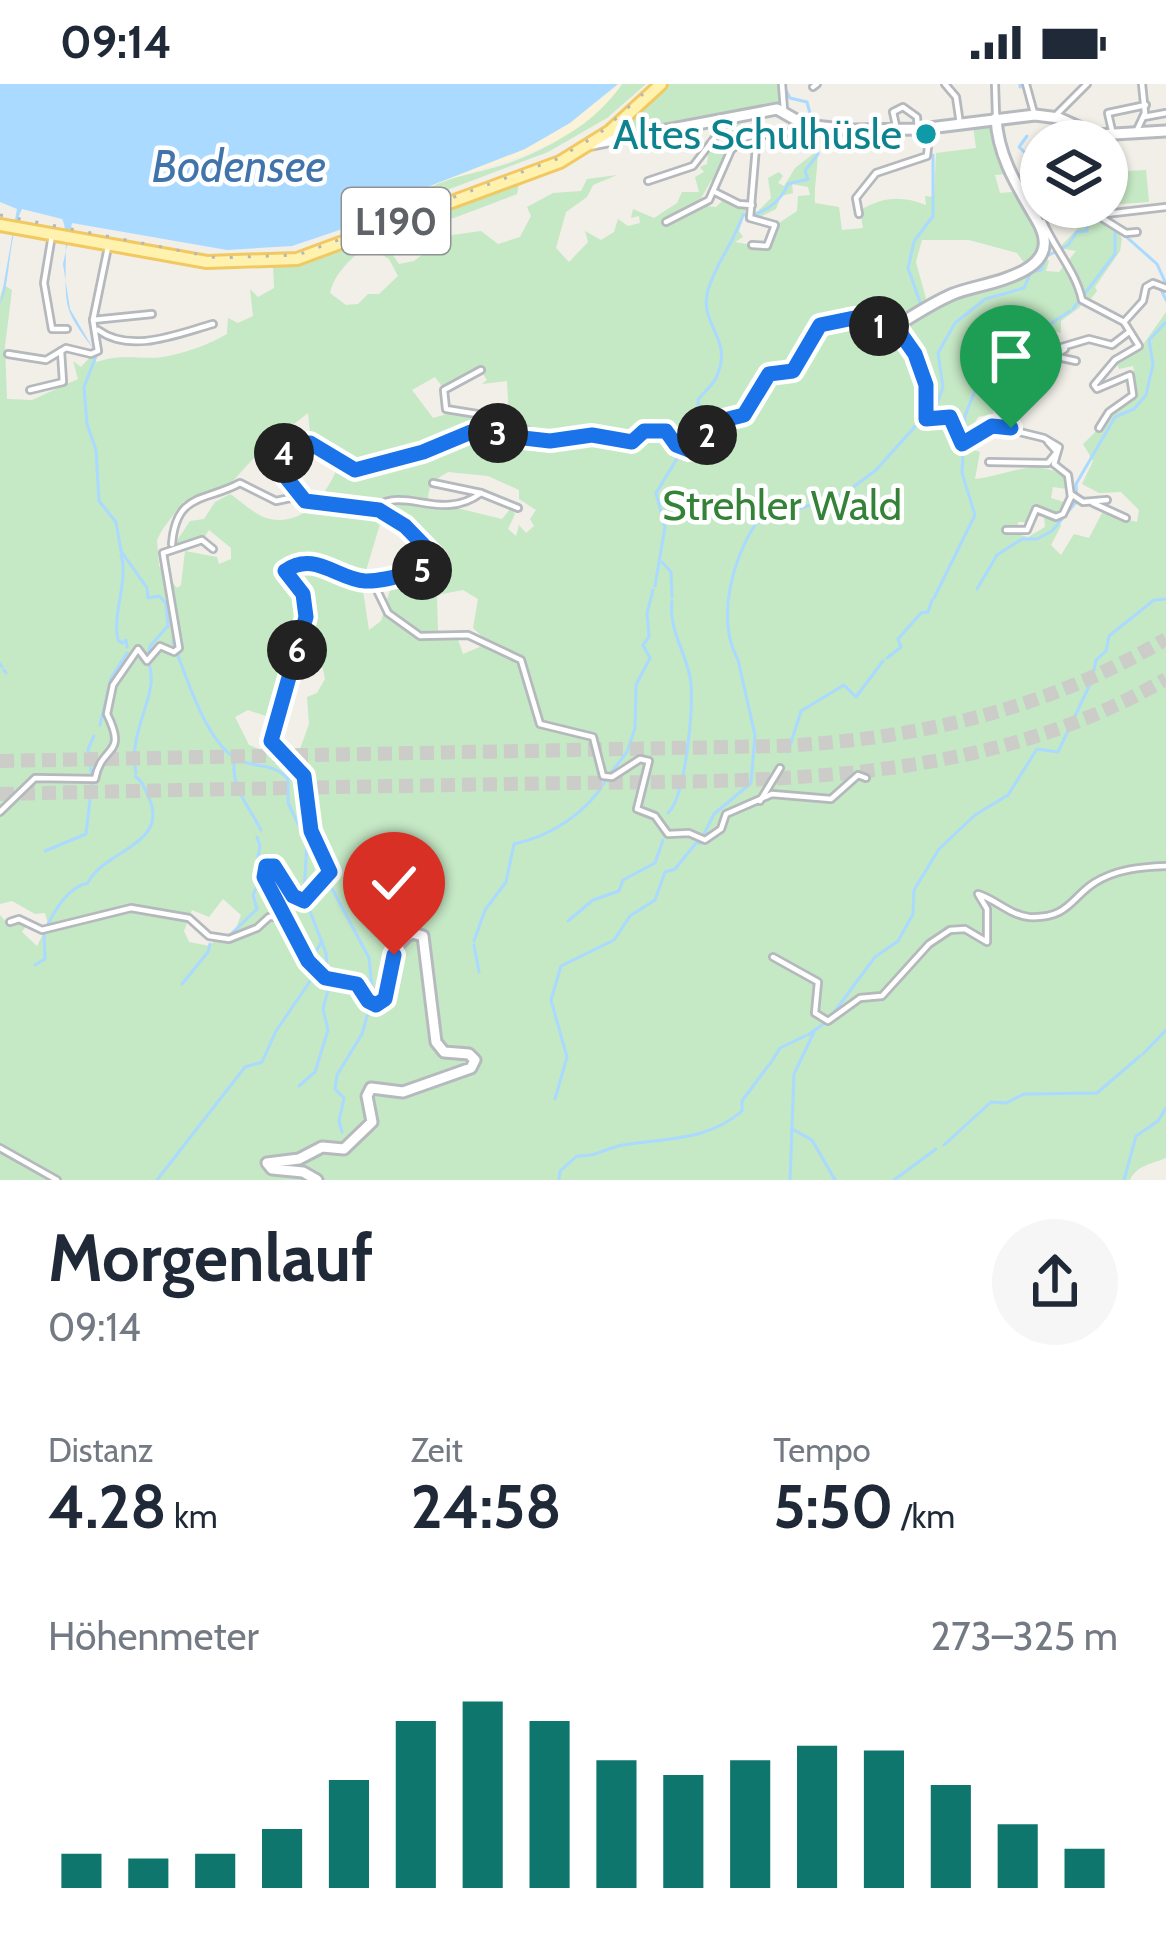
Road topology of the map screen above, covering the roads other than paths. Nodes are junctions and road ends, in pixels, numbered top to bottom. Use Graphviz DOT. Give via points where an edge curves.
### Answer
graph roads {
  1 [pos="661,84"];
  2 [pos="945,84"];
  3 [pos="995,84"];
  4 [pos="1026,84"];
  5 [pos="1087,84"];
  6 [pos="1142,84"];
  7 [pos="781,86"];
  8 [pos="1146,105"];
  9 [pos="784,110"];
  10 [pos="1166,113"];
  11 [pos="1034,115"];
  12 [pos="1056,117"];
  13 [pos="1144,117"];
  14 [pos="730,118"];
  15 [pos="996,118"];
  16 [pos="1062,120"];
  17 [pos="1110,120"];
  18 [pos="960,124"];
  19 [pos="810,126"];
  20 [pos="924,129"];
  21 [pos="897,131"];
  22 [pos="1166,131"];
  23 [pos="1137,133"];
  24 [pos="1128,134"];
  25 [pos="757,135"];
  26 [pos="592,144"];
  27 [pos="648,181"];
  28 [pos="715,192"];
  29 [pos="1020,195"];
  30 [pos="752,205"];
  31 [pos="1166,207"];
  32 [pos="1128,211"];
  33 [pos="859,214"];
  34 [pos="666,222"];
  35 [pos="7,228"];
  36 [pos="1038,228"];
  37 [pos="1044,228"];
  38 [pos="1118,228"];
  39 [pos="1137,232"];
  40 [pos="60,236"];
  41 [pos="752,244"];
  42 [pos="108,246"];
  43 [pos="1162,285"];
  44 [pos="152,314"];
  45 [pos="93,320"];
  46 [pos="1124,322"];
  47 [pos="213,324"];
  48 [pos="896,327"];
  49 [pos="67,328"];
  50 [pos="98,330"];
  51 [pos="1129,332"];
  52 [pos="1070,346"];
  53 [pos="61,351"];
  54 [pos="8,354"];
  55 [pos="1025,358"];
  56 [pos="1076,361"];
  57 [pos="481,370"];
  58 [pos="30,390"];
  59 [pos="1099,428"];
  60 [pos="1039,436"];
  61 [pos="550,441"];
  62 [pos="989,462"];
  63 [pos="434,483"];
  64 [pos="481,493"];
  65 [pos="300,496"];
  66 [pos="1076,497"];
  67 [pos="1107,500"];
  68 [pos="1090,502"];
  69 [pos="375,508"];
  70 [pos="518,508"];
  71 [pos="1126,518"];
  72 [pos="1006,530"];
  73 [pos="172,547"];
  74 [pos="213,550"];
  75 [pos="372,580"];
  76 [pos="780,768"];
  77 [pos="866,778"];
  78 [pos="760,801"];
  79 [pos="0,812"];
  80 [pos="1166,866"];
  81 [pos="282,916"];
  82 [pos="10,922"];
  83 [pos="773,957"];
  84 [pos="0,1148"];
  85 [pos="41,1171"];
  86 [pos="37,1180"];
  87 [pos="58,1180"];
  88 [pos="317,1180"];
  1 -- 26 [label="main road, L190"];
  2 -- 18 [label="street"];
  3 -- 15 [label="street"];
  4 -- 11 [label="street"];
  5 -- 12 [label="street"];
  6 -- 8 [label="street"];
  7 -- 9 [label="street"];
  8 -- 13 [label="street"];
  8 -- 17 [label="street" via="1109,112"];
  9 -- 14 [label="street"];
  9 -- 19 [label="street"];
  10 -- 13 [label="street"];
  11 -- 12 [label="street"];
  11 -- 15 [label="street"];
  12 -- 16 [label="street"];
  13 -- 23 [label="street"];
  14 -- 26 [label="street"];
  14 -- 27 [label="street" via="693,166"];
  15 -- 18 [label="street"];
  15 -- 29 [label="street"];
  18 -- 20 [label="street"];
  19 -- 21 [label="street"];
  19 -- 25 [label="street"];
  20 -- 21 [label="street"];
  20 -- 21 [label="street" via="904,107 893,112"];
  20 -- 33 [label="street" via="926,158 869,178 856,198"];
  22 -- 23 [label="street"];
  23 -- 24 [label="street"];
  25 -- 28 [label="street" via="732,148"];
  25 -- 30 [label="street"];
  26 -- 42 [label="main road, L190" via="547,168 290,261 224,264"];
  28 -- 30 [label="street"];
  28 -- 34 [label="street"];
  30 -- 41 [label="street" via="750,215 775,225 767,246"];
  31 -- 32 [label="street"];
  35 -- 40 [label="main road, L190"];
  36 -- 48 [label="street" via="1041,254 1014,278 954,293"];
  37 -- 46 [label="street" via="1055,254 1078,274 1081,298"];
  38 -- 39 [label="street"];
  40 -- 42 [label="main road, L190"];
  40 -- 49 [label="street" via="45,301 52,329"];
  42 -- 45 [label="street"];
  43 -- 46 [label="street" via="1146,287"];
  44 -- 45 [label="street"];
  45 -- 50 [label="street"];
  46 -- 51 [label="street"];
  47 -- 50 [label="street" via="137,343"];
  48 -- 60 [label="street" via="926,385 926,418 950,417 963,445 992,426"];
  48 -- 61 [label="street" via="854,318 822,323 793,371 769,374 744,415 724,420 689,450 666,431 644,431 632,442 585,435"];
  50 -- 53 [label="street" via="97,352"];
  51 -- 52 [label="street" via="1112,345 1093,339"];
  51 -- 59 [label="street" via="1137,349 1094,385 1130,375 1133,394"];
  52 -- 55 [label="street"];
  52 -- 56 [label="street" via="1052,354"];
  53 -- 54 [label="street" via="46,360"];
  53 -- 58 [label="street" via="63,382"];
  57 -- 61 [label="street" via="444,390 446,409 502,418"];
  60 -- 62 [label="street" via="1056,447 1048,463"];
  60 -- 66 [label="street" via="1060,447 1054,464"];
  61 -- 65 [label="street" via="465,433 358,470 305,444 279,463"];
  63 -- 64 [label="street"];
  64 -- 69 [label="street" via="459,506 387,500"];
  64 -- 70 [label="street"];
  65 -- 69 [label="street"];
  65 -- 73 [label="street" via="276,502 244,483 193,498 176,521"];
  66 -- 68 [label="street"];
  66 -- 72 [label="street" via="1061,516 1036,509 1025,532"];
  67 -- 68 [label="street"];
  68 -- 71 [label="street"];
  69 -- 75 [label="street" via="437,560"];
  73 -- 74 [label="street" via="205,540"];
  73 -- 79 [label="street" via="163,554 164,579 176,611 177,651 160,646 148,662 138,649 117,676 107,706 117,746 95,779 38,778"];
  75 -- 78 [label="street" via="388,613 423,636 468,635 521,660 540,724 593,737 605,777 647,759 638,812 657,818 666,833 705,840 726,814"];
  75 -- 81 [label="street" via="311,564 285,571 303,594 306,617 271,737 308,785 311,831 330,870 306,901 266,866"];
  76 -- 78 [label="street"];
  77 -- 78 [label="street" via="858,775 828,800 772,794"];
  80 -- 83 [label="street" via="1131,867 1089,886 1076,904 1038,916 978,894 987,908 986,942 965,929 944,933 885,994 860,998 826,1022 815,1013 818,982"];
  81 -- 82 [label="street" via="230,938 209,936 186,917 131,908 42,930"];
  81 -- 88 [label="street" via="322,974 354,982 370,1003 385,999 397,947 409,934 421,935 440,1048 471,1055 475,1065 406,1091 373,1087 372,1122 348,1147 267,1163"];
  84 -- 85 [label="street"];
  85 -- 86 [label="street"];
  85 -- 87 [label="street"];
}
